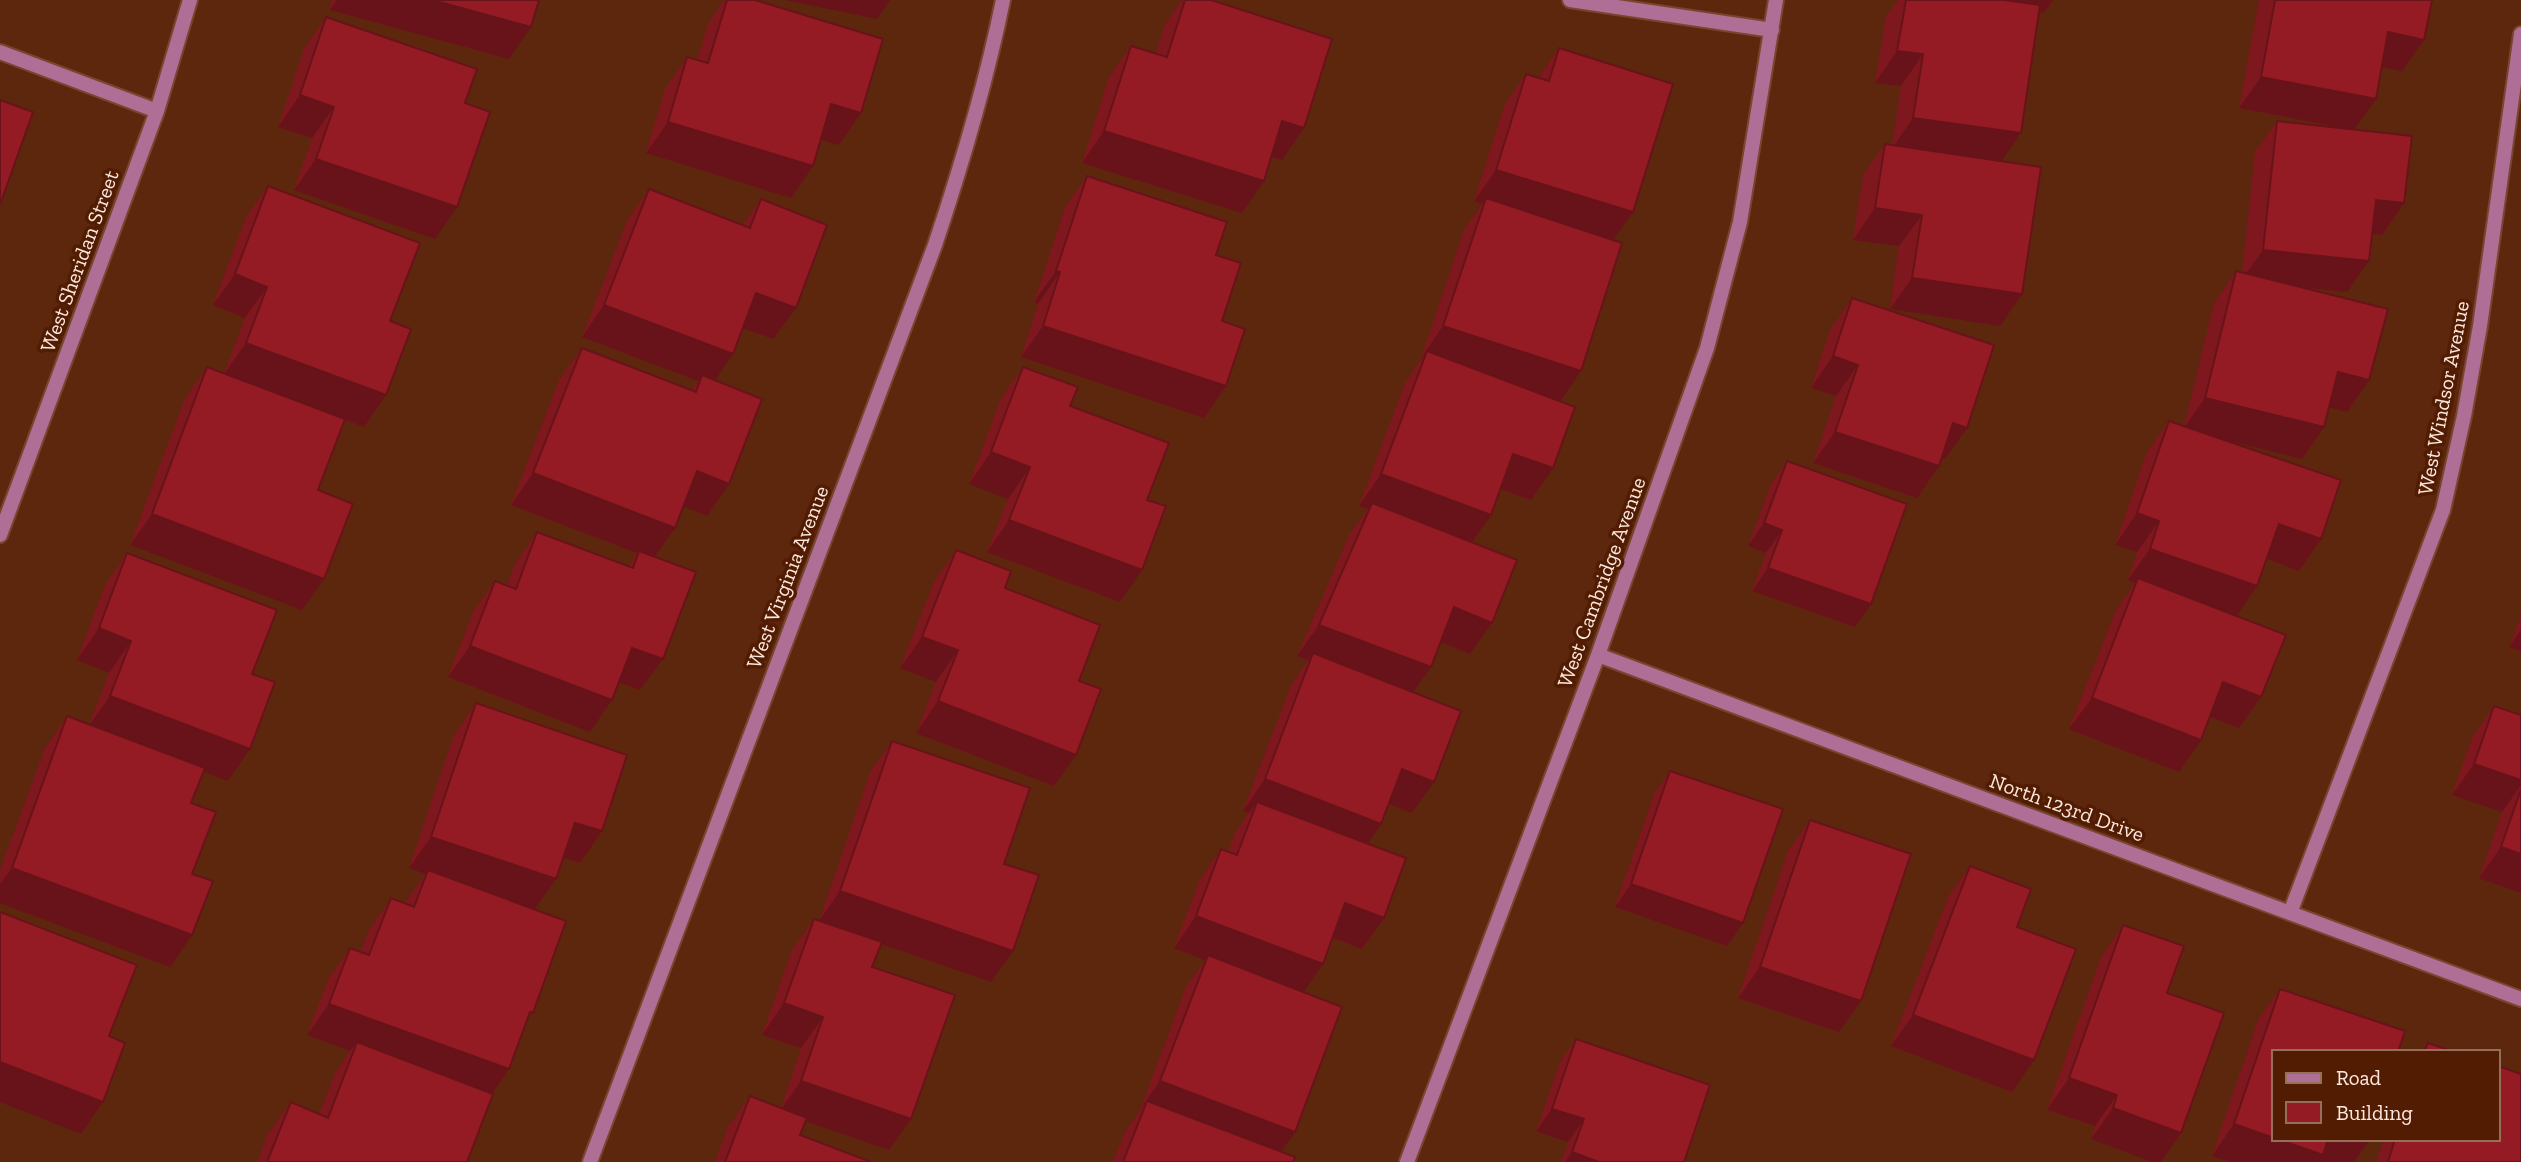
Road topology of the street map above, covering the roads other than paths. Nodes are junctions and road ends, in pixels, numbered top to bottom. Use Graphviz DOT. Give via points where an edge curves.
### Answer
graph roads {
  1 [pos="190,0"];
  2 [pos="1003,0"];
  3 [pos="1570,0"];
  4 [pos="1776,0"];
  5 [pos="1772,30"];
  6 [pos="2521,34"];
  7 [pos="0,52"];
  8 [pos="158,111"];
  9 [pos="0,535"];
  10 [pos="1598,655"];
  11 [pos="2290,913"];
  12 [pos="2521,999"];
  13 [pos="590,1162"];
  14 [pos="1407,1162"];
  1 -- 8 [label="street, West Sheridan Street"];
  2 -- 13 [label="street, West Virginia Avenue" via="965,155 935,245"];
  3 -- 5 [label="street"];
  4 -- 5 [label="street, West Cambridge Avenue"];
  5 -- 10 [label="street, West Cambridge Avenue" via="1740,222 1706,348"];
  6 -- 11 [label="street, West Windsor Avenue" via="2477,339 2443,510"];
  7 -- 8 [label="street"];
  8 -- 9 [label="street, West Sheridan Street"];
  10 -- 11 [label="street, North 123rd Drive"];
  10 -- 14 [label="street, West Cambridge Avenue"];
  11 -- 12 [label="street, North 123rd Drive"];
}
